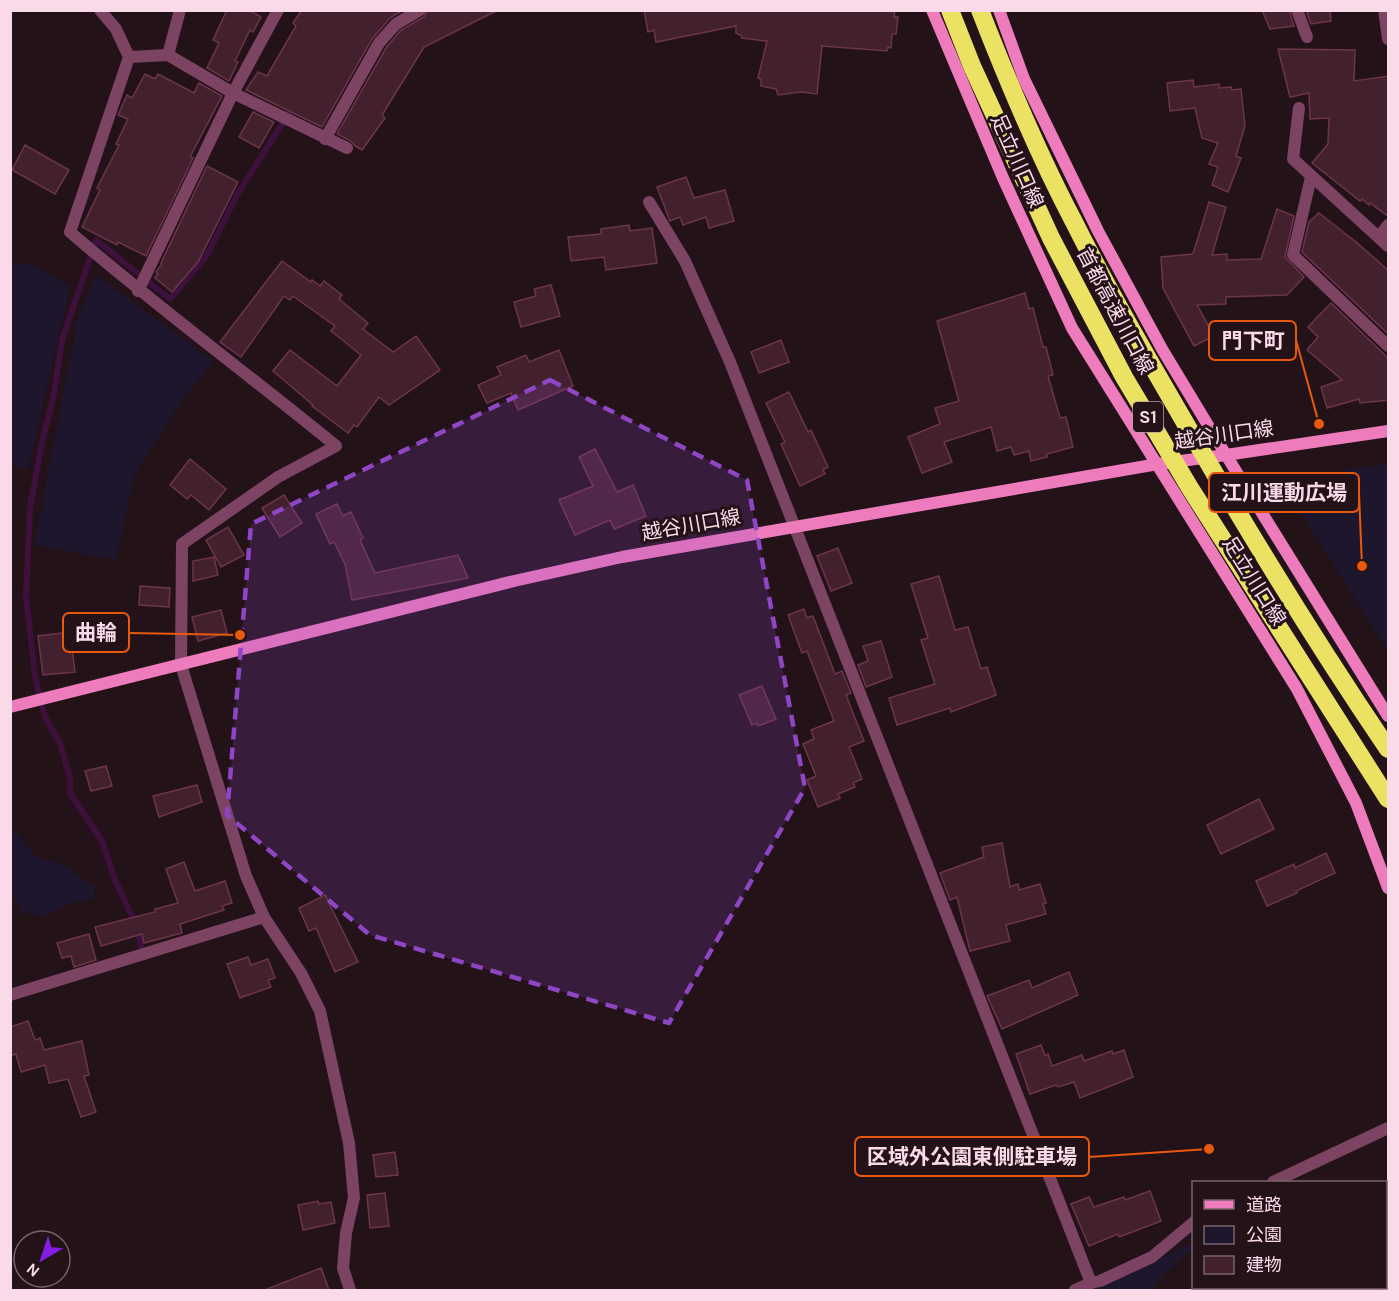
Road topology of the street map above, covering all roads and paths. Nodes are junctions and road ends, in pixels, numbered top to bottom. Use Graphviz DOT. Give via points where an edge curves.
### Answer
graph roads {
  1 [pos="100,10"];
  2 [pos="180,10"];
  3 [pos="278,10"];
  4 [pos="420,10"];
  5 [pos="932,10"];
  6 [pos="950,10"];
  7 [pos="980,10"];
  8 [pos="999,10"];
  9 [pos="1297,10"];
  10 [pos="1384,10"];
  11 [pos="1388,34"];
  12 [pos="1307,37"];
  13 [pos="168,55"];
  14 [pos="129,57"];
  15 [pos="233,93"];
  16 [pos="1299,108"];
  17 [pos="325,139"];
  18 [pos="347,148"];
  19 [pos="1311,177"];
  20 [pos="649,202"];
  21 [pos="1389,225"];
  22 [pos="1379,237"];
  23 [pos="1389,246"];
  24 [pos="138,291"];
  25 [pos="1389,346"];
  26 [pos="1389,431"];
  27 [pos="1226,455"];
  28 [pos="1158,464"];
  29 [pos="794,526"];
  30 [pos="181,665"];
  31 [pos="10,707"];
  32 [pos="1389,716"];
  33 [pos="1389,749"];
  34 [pos="1389,799"];
  35 [pos="1389,888"];
  36 [pos="264,917"];
  37 [pos="10,995"];
  38 [pos="1389,1128"];
  39 [pos="1275,1181"];
  40 [pos="1192,1224"];
  41 [pos="1091,1283"];
  42 [pos="350,1290"];
  43 [pos="1075,1290"];
  1 -- 14 [label="street" via="116,29"];
  2 -- 13 [label="street"];
  3 -- 15 [label="street"];
  4 -- 17 [label="street" via="396,24 379,43"];
  5 -- 28 [label="main road, 足立川口線" via="1072,328"];
  6 -- 34 [label="highway, 首都高速川口線 / S1, bridge" via="1051,238 1124,377 1190,488"];
  7 -- 33 [label="highway, 首都高速川口線 / S1, bridge" via="1006,79 1072,221 1112,296 1241,518"];
  8 -- 27 [label="main road, 足立川口線" via="1024,79 1098,231"];
  9 -- 12 [label="street"];
  10 -- 11 [label="street"];
  13 -- 14 [label="street"];
  13 -- 15 [label="street"];
  14 -- 24 [label="street" via="70,232"];
  15 -- 17 [label="street"];
  15 -- 24 [label="street"];
  16 -- 19 [label="street" via="1293,159"];
  17 -- 18 [label="street"];
  19 -- 22 [label="street"];
  19 -- 25 [label="street" via="1293,255"];
  20 -- 29 [label="street" via="685,261 730,362"];
  21 -- 22 [label="street"];
  22 -- 23 [label="street"];
  24 -- 30 [label="street" via="336,446 278,477 182,544"];
  26 -- 27 [label="main road, 越谷川口線"];
  27 -- 28 [label="main road, 越谷川口線"];
  27 -- 32 [label="main road, 足立川口線"];
  28 -- 29 [label="main road, 越谷川口線"];
  28 -- 35 [label="main road, 足立川口線" via="1298,689 1356,803"];
  29 -- 30 [label="main road, 越谷川口線" via="514,581"];
  29 -- 41 [label="street"];
  30 -- 31 [label="main road, 越谷川口線"];
  30 -- 36 [label="street" via="246,876"];
  36 -- 37 [label="street"];
  36 -- 42 [label="street" via="301,973 320,1011 349,1143 354,1198 343,1268"];
  38 -- 39 [label="street"];
  40 -- 41 [label="street" via="1152,1257"];
  41 -- 43 [label="street"];
}
